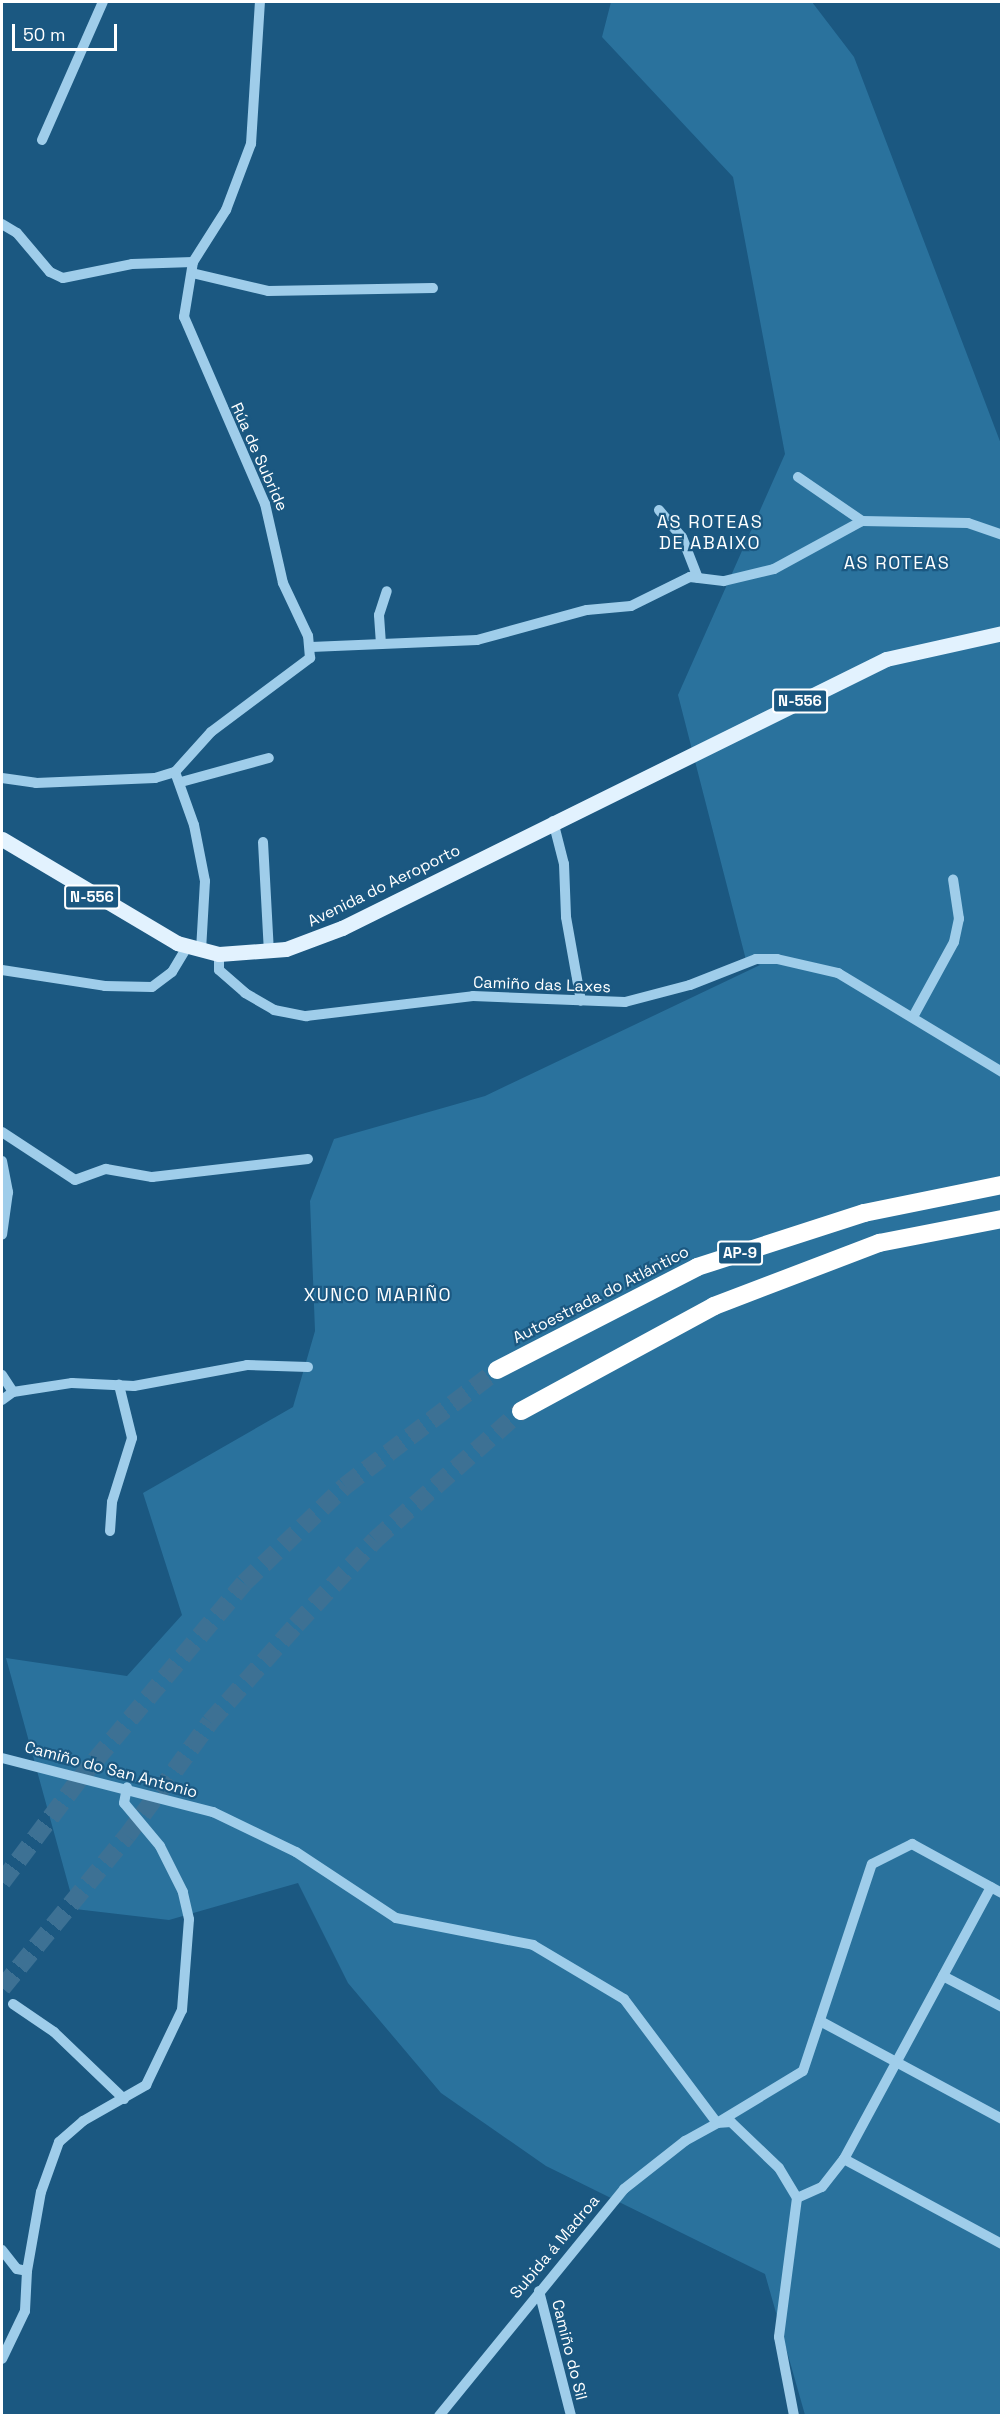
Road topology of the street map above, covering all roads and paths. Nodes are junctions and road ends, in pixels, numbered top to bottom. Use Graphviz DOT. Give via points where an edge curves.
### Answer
graph roads {
  1 [pos="103,2"];
  2 [pos="260,2"];
  3 [pos="42,140"];
  4 [pos="2,224"];
  5 [pos="193,268"];
  6 [pos="433,288"];
  7 [pos="798,477"];
  8 [pos="659,510"];
  9 [pos="862,521"];
  10 [pos="1002,535"];
  11 [pos="698,578"];
  12 [pos="387,591"];
  13 [pos="1002,633"];
  14 [pos="381,644"];
  15 [pos="311,647"];
  16 [pos="269,758"];
  17 [pos="175,772"];
  18 [pos="2,778"];
  19 [pos="181,782"];
  20 [pos="553,821"];
  21 [pos="2,839"];
  22 [pos="263,842"];
  23 [pos="953,879"];
  24 [pos="194,948"];
  25 [pos="269,952"];
  26 [pos="219,954"];
  27 [pos="2,970"];
  28 [pos="581,1001"];
  29 [pos="913,1017"];
  30 [pos="1002,1072"];
  31 [pos="2,1132"];
  32 [pos="308,1159"];
  33 [pos="2,1161"];
  34 [pos="1002,1185"];
  35 [pos="1002,1219"];
  36 [pos="2,1235"];
  37 [pos="308,1367"];
  38 [pos="497,1370"];
  39 [pos="2,1375"];
  40 [pos="119,1385"];
  41 [pos="13,1392"];
  42 [pos="2,1400"];
  43 [pos="521,1411"];
  44 [pos="110,1531"];
  45 [pos="2,1758"];
  46 [pos="127,1787"];
  47 [pos="991,1887"];
  48 [pos="1002,1893"];
  49 [pos="943,1976"];
  50 [pos="13,2004"];
  51 [pos="1002,2007"];
  52 [pos="820,2021"];
  53 [pos="896,2063"];
  54 [pos="124,2098"];
  55 [pos="1002,2119"];
  56 [pos="717,2123"];
  57 [pos="844,2159"];
  58 [pos="797,2198"];
  59 [pos="1002,2244"];
  60 [pos="2,2250"];
  61 [pos="27,2271"];
  62 [pos="539,2291"];
  63 [pos="2,2359"];
  64 [pos="440,2415"];
  65 [pos="571,2415"];
  66 [pos="794,2415"];
  1 -- 3 [label="street"];
  2 -- 5 [label="street, Rúa de Subride" via="251,144 226,210"];
  4 -- 5 [label="street" via="33,248 50,272 63,278 132,264"];
  5 -- 6 [label="street" via="268,291"];
  5 -- 15 [label="street, Rúa de Subride" via="184,308 188,337 265,504 284,583"];
  7 -- 9 [label="street"];
  8 -- 11 [label="street" via="682,537"];
  9 -- 10 [label="street" via="968,523"];
  9 -- 11 [label="street" via="774,569 724,581"];
  11 -- 14 [label="street" via="679,580 631,606 587,610 486,639"];
  12 -- 14 [label="street" via="378,615"];
  13 -- 20 [label="main road, Avenida do Aeroporto / N-556" via="886,659"];
  14 -- 15 [label="street"];
  15 -- 17 [label="street" via="301,669 210,732"];
  16 -- 19 [label="street"];
  17 -- 18 [label="street" via="155,778 58,782"];
  17 -- 19 [label="street"];
  19 -- 24 [label="street" via="205,881"];
  20 -- 25 [label="main road, Avenida do Aeroporto / N-556" via="342,928"];
  20 -- 28 [label="street" via="564,864 566,917"];
  21 -- 24 [label="main road, Avenida do Aeroporto / N-556" via="119,914"];
  22 -- 25 [label="street"];
  23 -- 29 [label="street" via="959,919 954,942"];
  24 -- 26 [label="main road, Avenida do Aeroporto / N-556"];
  24 -- 27 [label="street" via="152,987 105,986"];
  25 -- 26 [label="main road, Avenida do Aeroporto / N-556"];
  26 -- 28 [label="street, Camiño das Laxes" via="219,970 245,993 274,1010 306,1016 473,996"];
  28 -- 29 [label="street, Camiño das Laxes" via="600,1004 655,996 756,959 777,959 838,973"];
  29 -- 30 [label="street, Camiño das Laxes"];
  31 -- 32 [label="street" via="75,1180 106,1169 152,1177"];
  33 -- 36 [label="street" via="8,1192"];
  34 -- 38 [label="highway, Autoestrada do Atlántico / AP-9" via="864,1213 697,1267"];
  35 -- 43 [label="highway, AP-9" via="879,1243 714,1306"];
  37 -- 40 [label="street" via="247,1365"];
  39 -- 41 [label="street"];
  40 -- 41 [label="street" via="72,1383"];
  40 -- 44 [label="street" via="132,1438 112,1502"];
  41 -- 42 [label="street"];
  45 -- 46 [label="street, Camiño do San Antonio"];
  46 -- 54 [label="street" via="124,1803 172,1865 189,1919 182,2010 156,2071 146,2085"];
  46 -- 56 [label="street, Camiño do San Antonio" via="213,1812 296,1852 396,1917 533,1945 624,1999"];
  47 -- 48 [label="street, Subida á Madroa"];
  47 -- 49 [label="street"];
  47 -- 52 [label="street, Subida á Madroa" via="912,1844 872,1864"];
  49 -- 51 [label="street"];
  49 -- 53 [label="street"];
  50 -- 54 [label="street" via="54,2032"];
  52 -- 53 [label="street"];
  52 -- 56 [label="street, Subida á Madroa" via="803,2071"];
  53 -- 55 [label="street"];
  53 -- 57 [label="street"];
  54 -- 61 [label="street" via="82,2121 59,2142 41,2192"];
  56 -- 58 [label="street" via="731,2122 748,2134"];
  56 -- 62 [label="street, Subida á Madroa" via="656,2160 624,2188"];
  57 -- 58 [label="street" via="822,2187"];
  57 -- 59 [label="street"];
  58 -- 66 [label="street" via="778,2337"];
  60 -- 61 [label="street" via="17,2269"];
  61 -- 63 [label="street" via="25,2311"];
  62 -- 64 [label="street, Subida á Madroa"];
  62 -- 65 [label="street, Camiño do Sil"];
}
